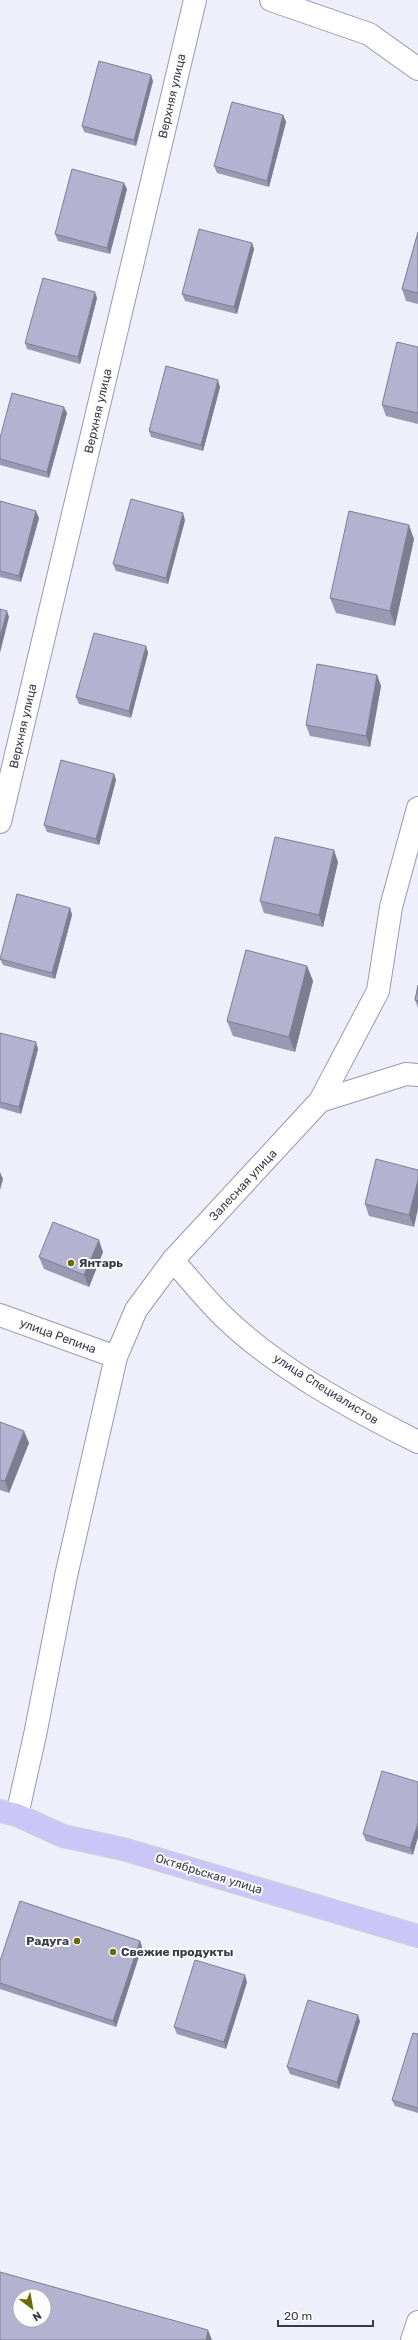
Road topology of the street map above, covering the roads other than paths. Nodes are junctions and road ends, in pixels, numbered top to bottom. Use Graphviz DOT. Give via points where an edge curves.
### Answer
graph roads {
  1 [pos="194,0"];
  2 [pos="271,0"];
  3 [pos="418,68"];
  4 [pos="418,808"];
  5 [pos="0,822"];
  6 [pos="415,826"];
  7 [pos="418,1075"];
  8 [pos="320,1102"];
  9 [pos="173,1260"];
  10 [pos="0,1315"];
  11 [pos="116,1357"];
  12 [pos="418,1442"];
  13 [pos="8,1813"];
  14 [pos="418,1936"];
  15 [pos="418,2322"];
  16 [pos="412,2340"];
  1 -- 5 [label="street, Верхняя улица"];
  2 -- 3 [label="street" via="369,34"];
  4 -- 6 [label="street"];
  6 -- 8 [label="street" via="391,907 378,991"];
  7 -- 8 [label="street, Залесная улица" via="406,1074"];
  8 -- 9 [label="street, Залесная улица"];
  9 -- 11 [label="street, Залесная улица" via="136,1310"];
  9 -- 12 [label="street, улица Специалистов" via="227,1319 284,1366"];
  10 -- 11 [label="street, улица Репина"];
  11 -- 13 [label="street, Залесная улица" via="66,1576 35,1735"];
  13 -- 14 [label="main road, Октябрьская улица" via="63,1836 123,1849"];
  15 -- 16 [label="street"];
}
